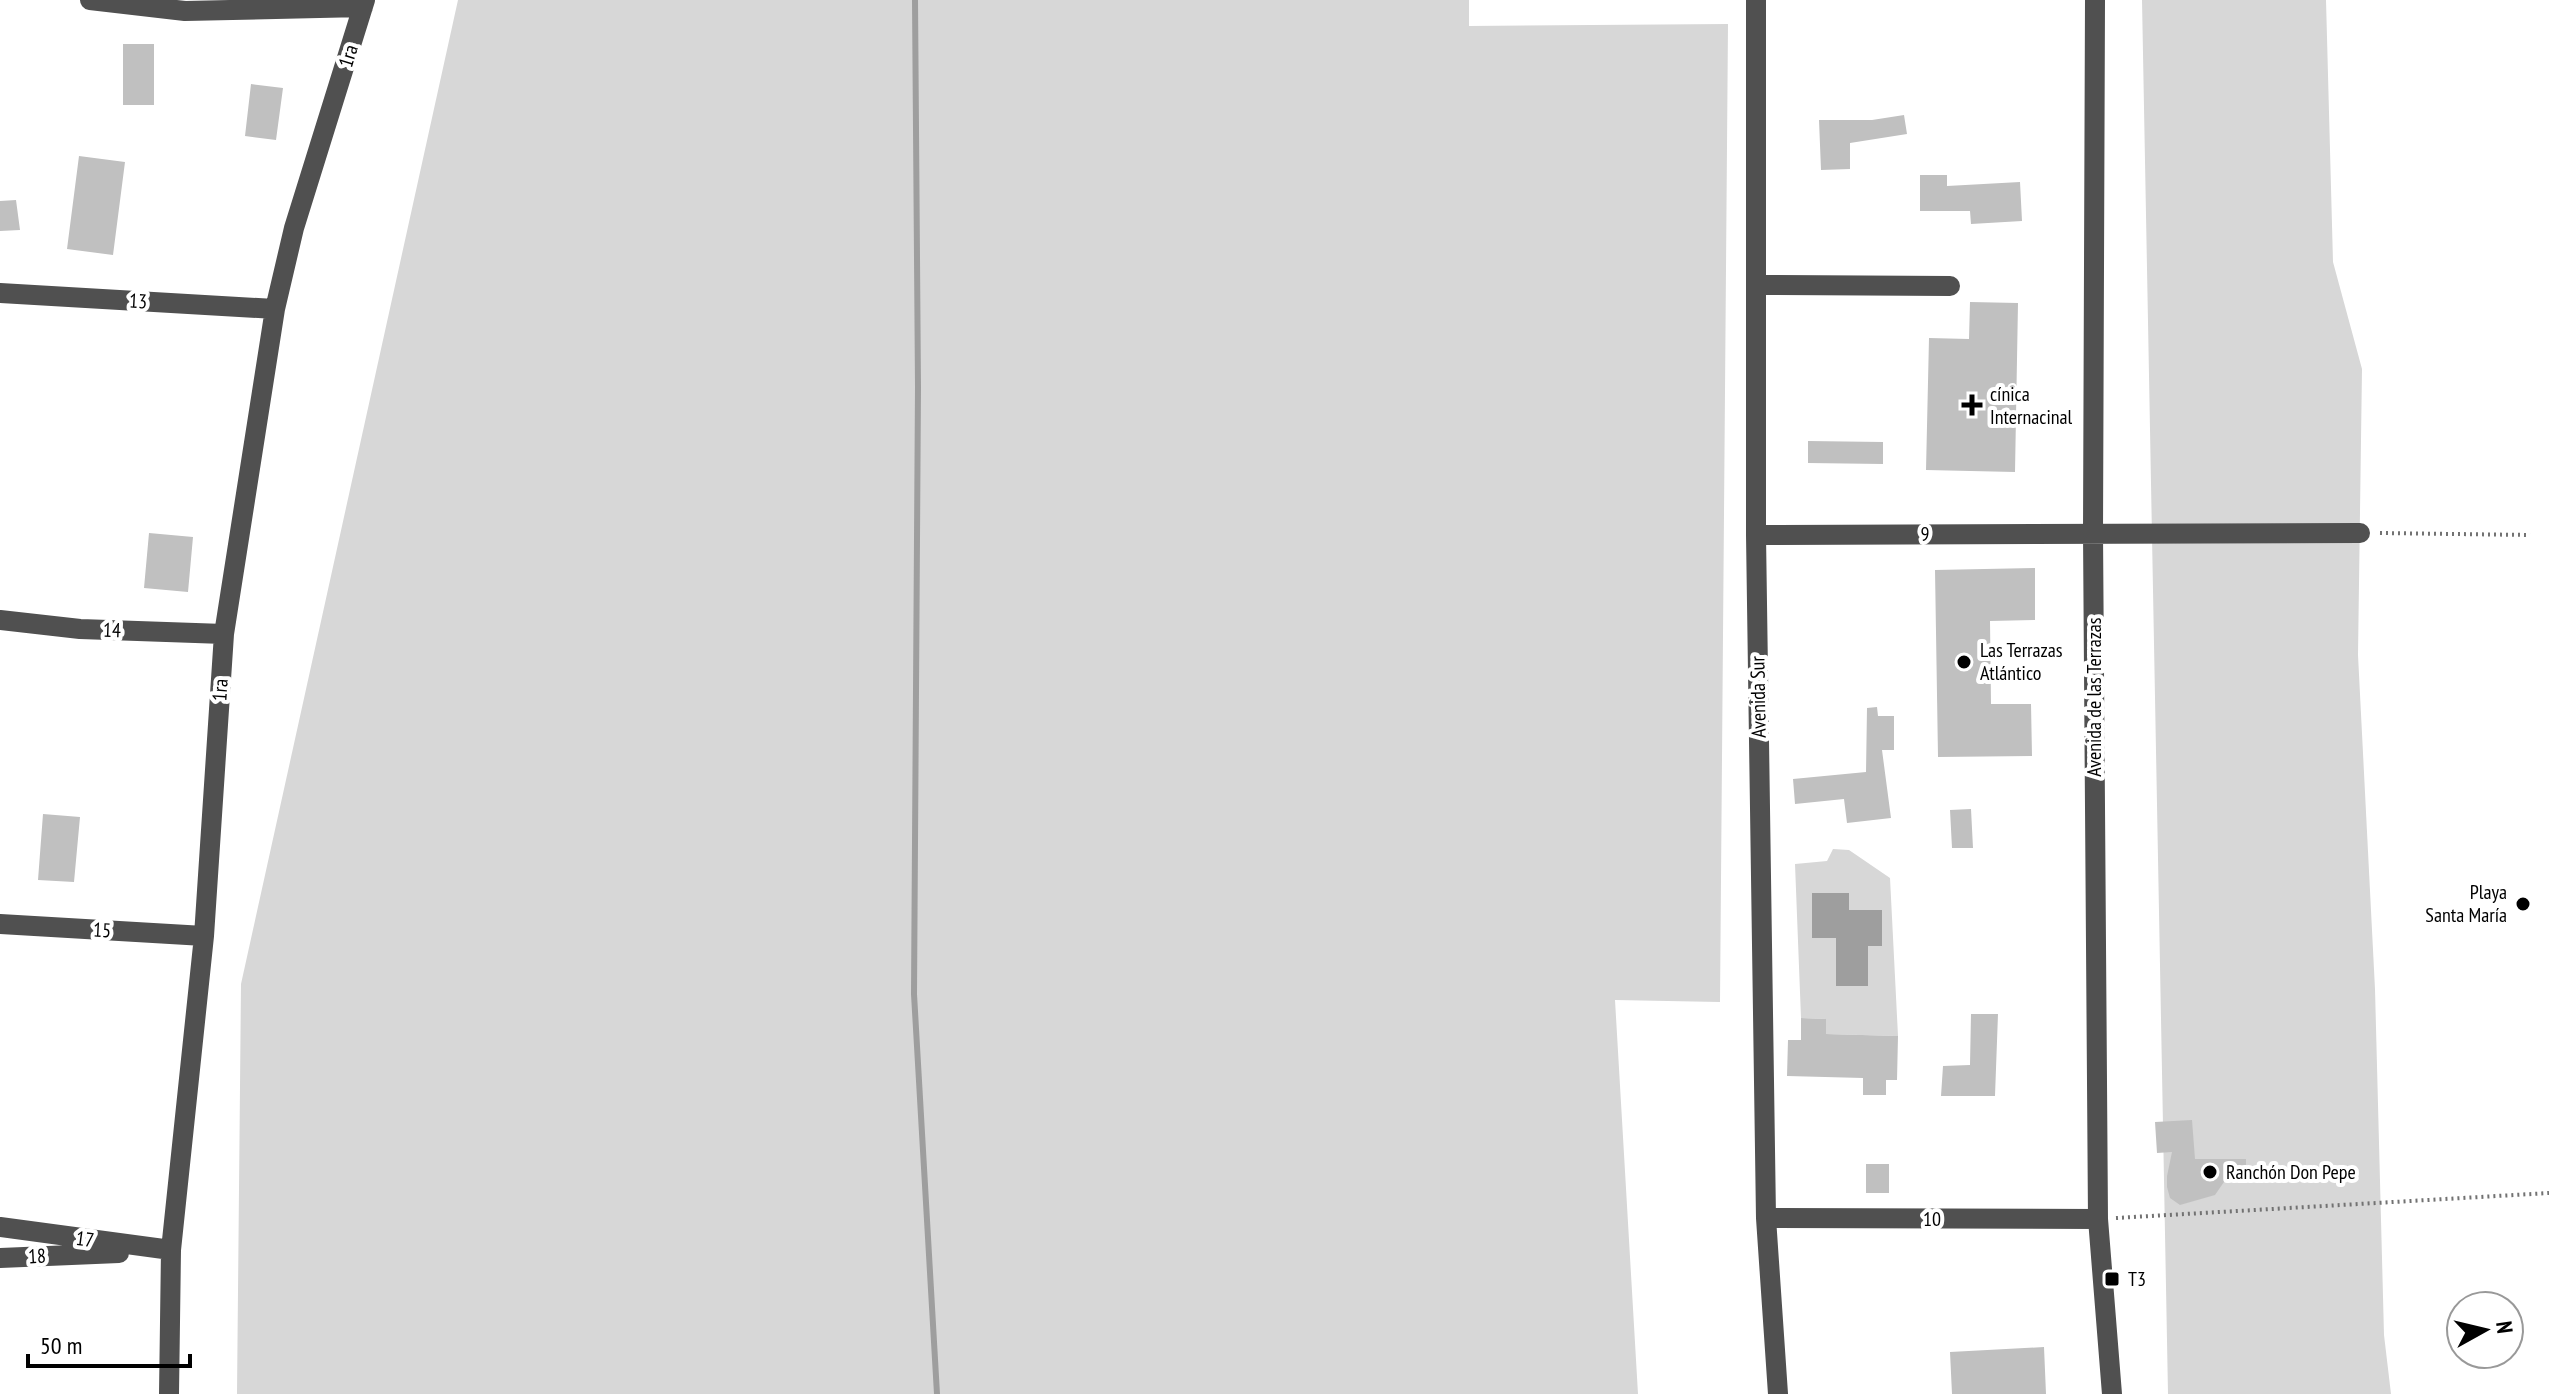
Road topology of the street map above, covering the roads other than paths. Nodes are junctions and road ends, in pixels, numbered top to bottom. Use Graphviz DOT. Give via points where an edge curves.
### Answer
graph roads {
  1 [pos="90,0"];
  2 [pos="1756,0"];
  3 [pos="2095,0"];
  4 [pos="364,4"];
  5 [pos="1756,285"];
  6 [pos="1950,286"];
  7 [pos="0,293"];
  8 [pos="275,309"];
  9 [pos="2093,533"];
  10 [pos="2360,533"];
  11 [pos="1756,535"];
  12 [pos="0,620"];
  13 [pos="224,634"];
  14 [pos="0,924"];
  15 [pos="204,936"];
  16 [pos="1766,1218"];
  17 [pos="2098,1219"];
  18 [pos="0,1227"];
  19 [pos="171,1250"];
  20 [pos="0,1258"];
  21 [pos="169,1394"];
  22 [pos="1778,1394"];
  23 [pos="2112,1394"];
  1 -- 4 [label="street" via="185,11"];
  2 -- 5 [label="street, Avenida Sur"];
  3 -- 9 [label="street, Avenida de las Terrazas"];
  4 -- 8 [label="street, 1ra" via="294,228"];
  5 -- 6 [label="street"];
  5 -- 11 [label="street, Avenida Sur"];
  7 -- 8 [label="street, 13"];
  8 -- 13 [label="street, 1ra"];
  9 -- 10 [label="street, 9"];
  9 -- 11 [label="street, 9"];
  9 -- 17 [label="street, Avenida de las Terrazas"];
  11 -- 16 [label="street, Avenida Sur"];
  12 -- 13 [label="street, 14"];
  13 -- 15 [label="street, 1ra"];
  14 -- 15 [label="street, 15"];
  15 -- 19 [label="street, 1ra"];
  16 -- 17 [label="street, 10"];
  16 -- 22 [label="street, Avenida Sur"];
  17 -- 23 [label="street, Avenida de las Terrazas"];
  18 -- 19 [label="street, 17"];
  19 -- 20 [label="street, 18"];
  19 -- 21 [label="street, 1ra"];
}
